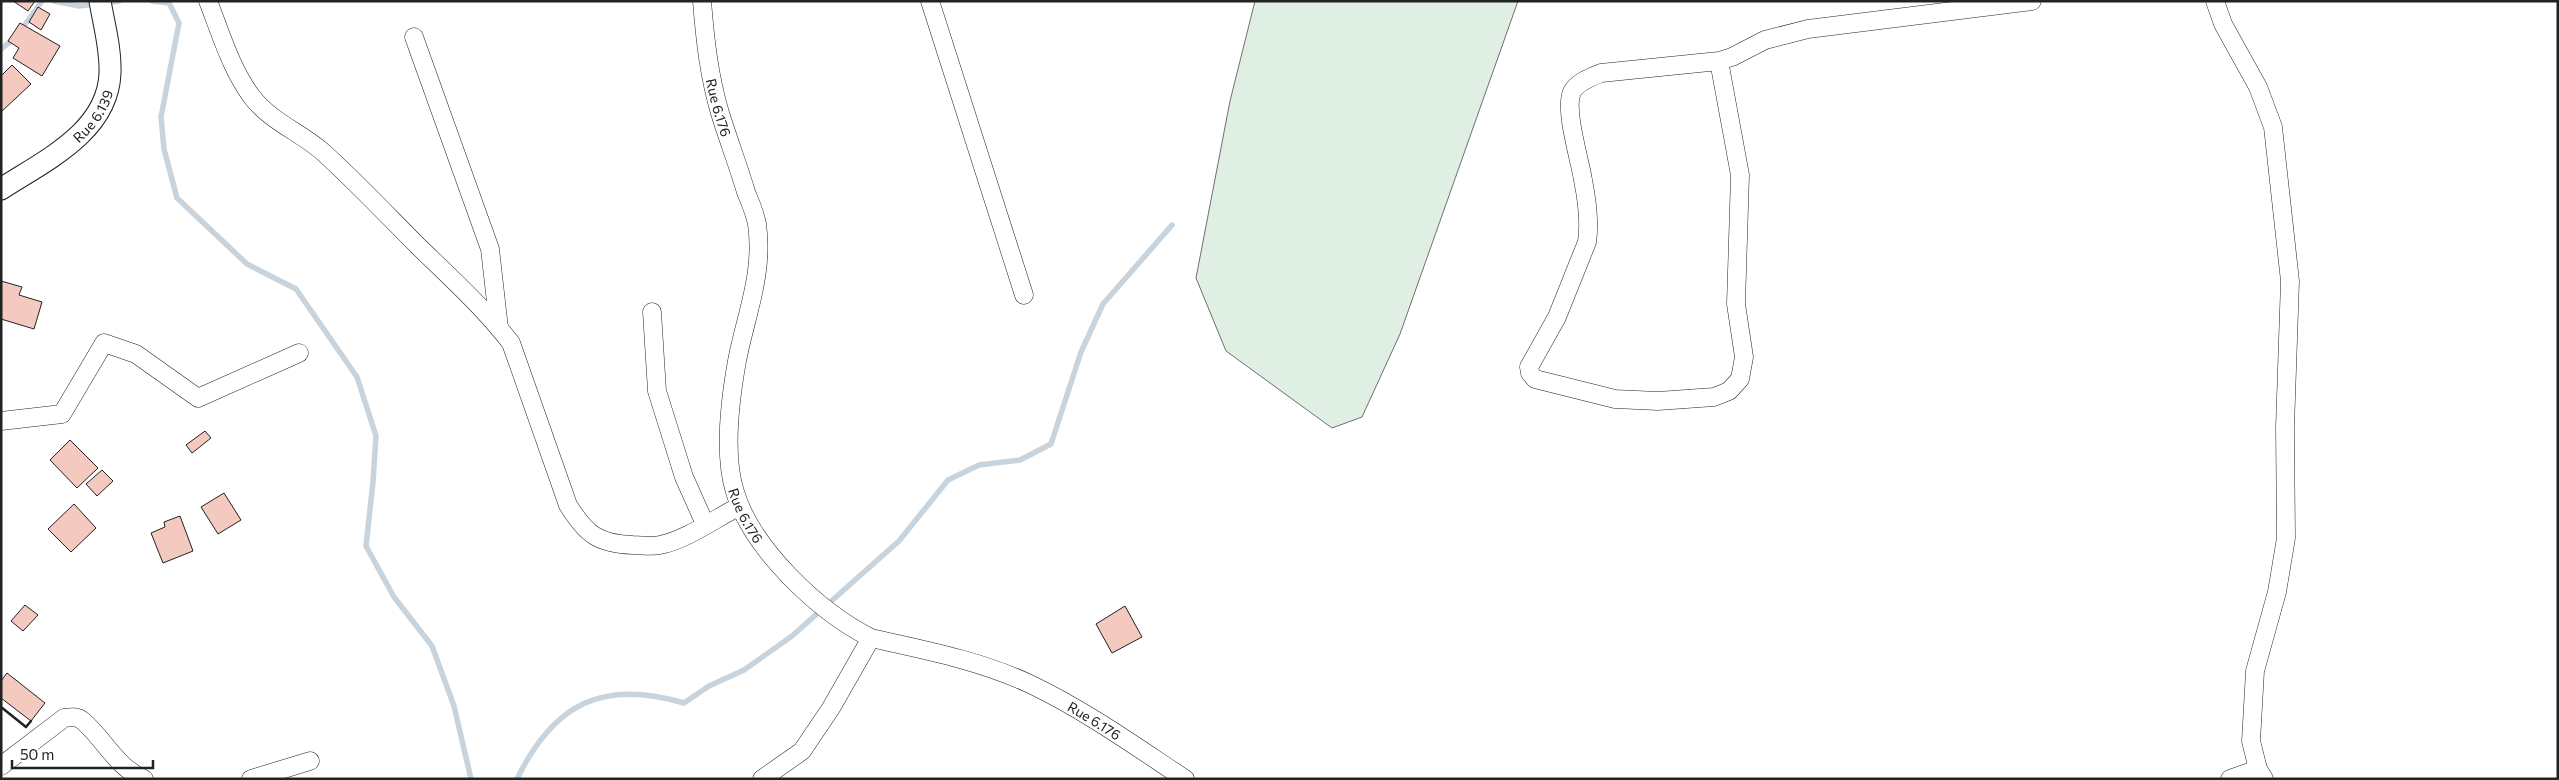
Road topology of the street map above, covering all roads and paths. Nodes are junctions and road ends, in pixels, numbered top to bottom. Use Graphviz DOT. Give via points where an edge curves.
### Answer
graph roads {
  1 [pos="100,1"];
  2 [pos="208,1"];
  3 [pos="702,1"];
  4 [pos="930,1"];
  5 [pos="2032,1"];
  6 [pos="2215,1"];
  7 [pos="414,37"];
  8 [pos="1719,61"];
  9 [pos="1,189"];
  10 [pos="1024,295"];
  11 [pos="652,312"];
  12 [pos="499,328"];
  13 [pos="299,353"];
  14 [pos="1,421"];
  15 [pos="740,506"];
  16 [pos="705,524"];
  17 [pos="871,638"];
  18 [pos="310,761"];
  19 [pos="1,766"];
  20 [pos="2261,774"];
  21 [pos="144,779"];
  22 [pos="251,779"];
  23 [pos="762,779"];
  24 [pos="1185,779"];
  25 [pos="2230,779"];
  1 -- 9 [label="street, Rue 6.139" via="110,75 103,100 77,140"];
  2 -- 12 [label="street" via="240,80 254,100 322,152"];
  3 -- 15 [label="street, Rue 6.176" via="713,86 757,222 759,255 755,291 737,360 731,404 729,459 734,492"];
  4 -- 10 [label="street"];
  5 -- 8 [label="street" via="1808,29 1765,40"];
  6 -- 20 [label="street" via="2223,24 2258,87 2273,127 2290,281 2285,427 2286,538 2277,592 2255,671 2252,741"];
  7 -- 12 [label="street" via="490,249"];
  8 -- 8 [label="street" via="1600,73 1584,80 1572,92 1570,107 1584,183 1588,242 1557,318 1529,367 1534,379 1615,399 1675,401 1714,397 1729,391 1740,379 1744,357 1736,304 1740,175"];
  11 -- 16 [label="street" via="657,390 684,477"];
  12 -- 16 [label="street" via="511,343 519,363 568,505 590,533 602,541 659,546"];
  13 -- 14 [label="street" via="198,398 136,354 104,343 62,414"];
  15 -- 16 [label="street"];
  15 -- 17 [label="street, Rue 6.176" via="746,521 772,556 805,592 856,631"];
  17 -- 23 [label="street" via="802,751"];
  17 -- 24 [label="street, Rue 6.176" via="987,667 1032,684 1084,713"];
  18 -- 22 [label="street"];
  19 -- 21 [label="street" via="64,718 73,716 82,720 117,761"];
  20 -- 25 [label="street"];
}
